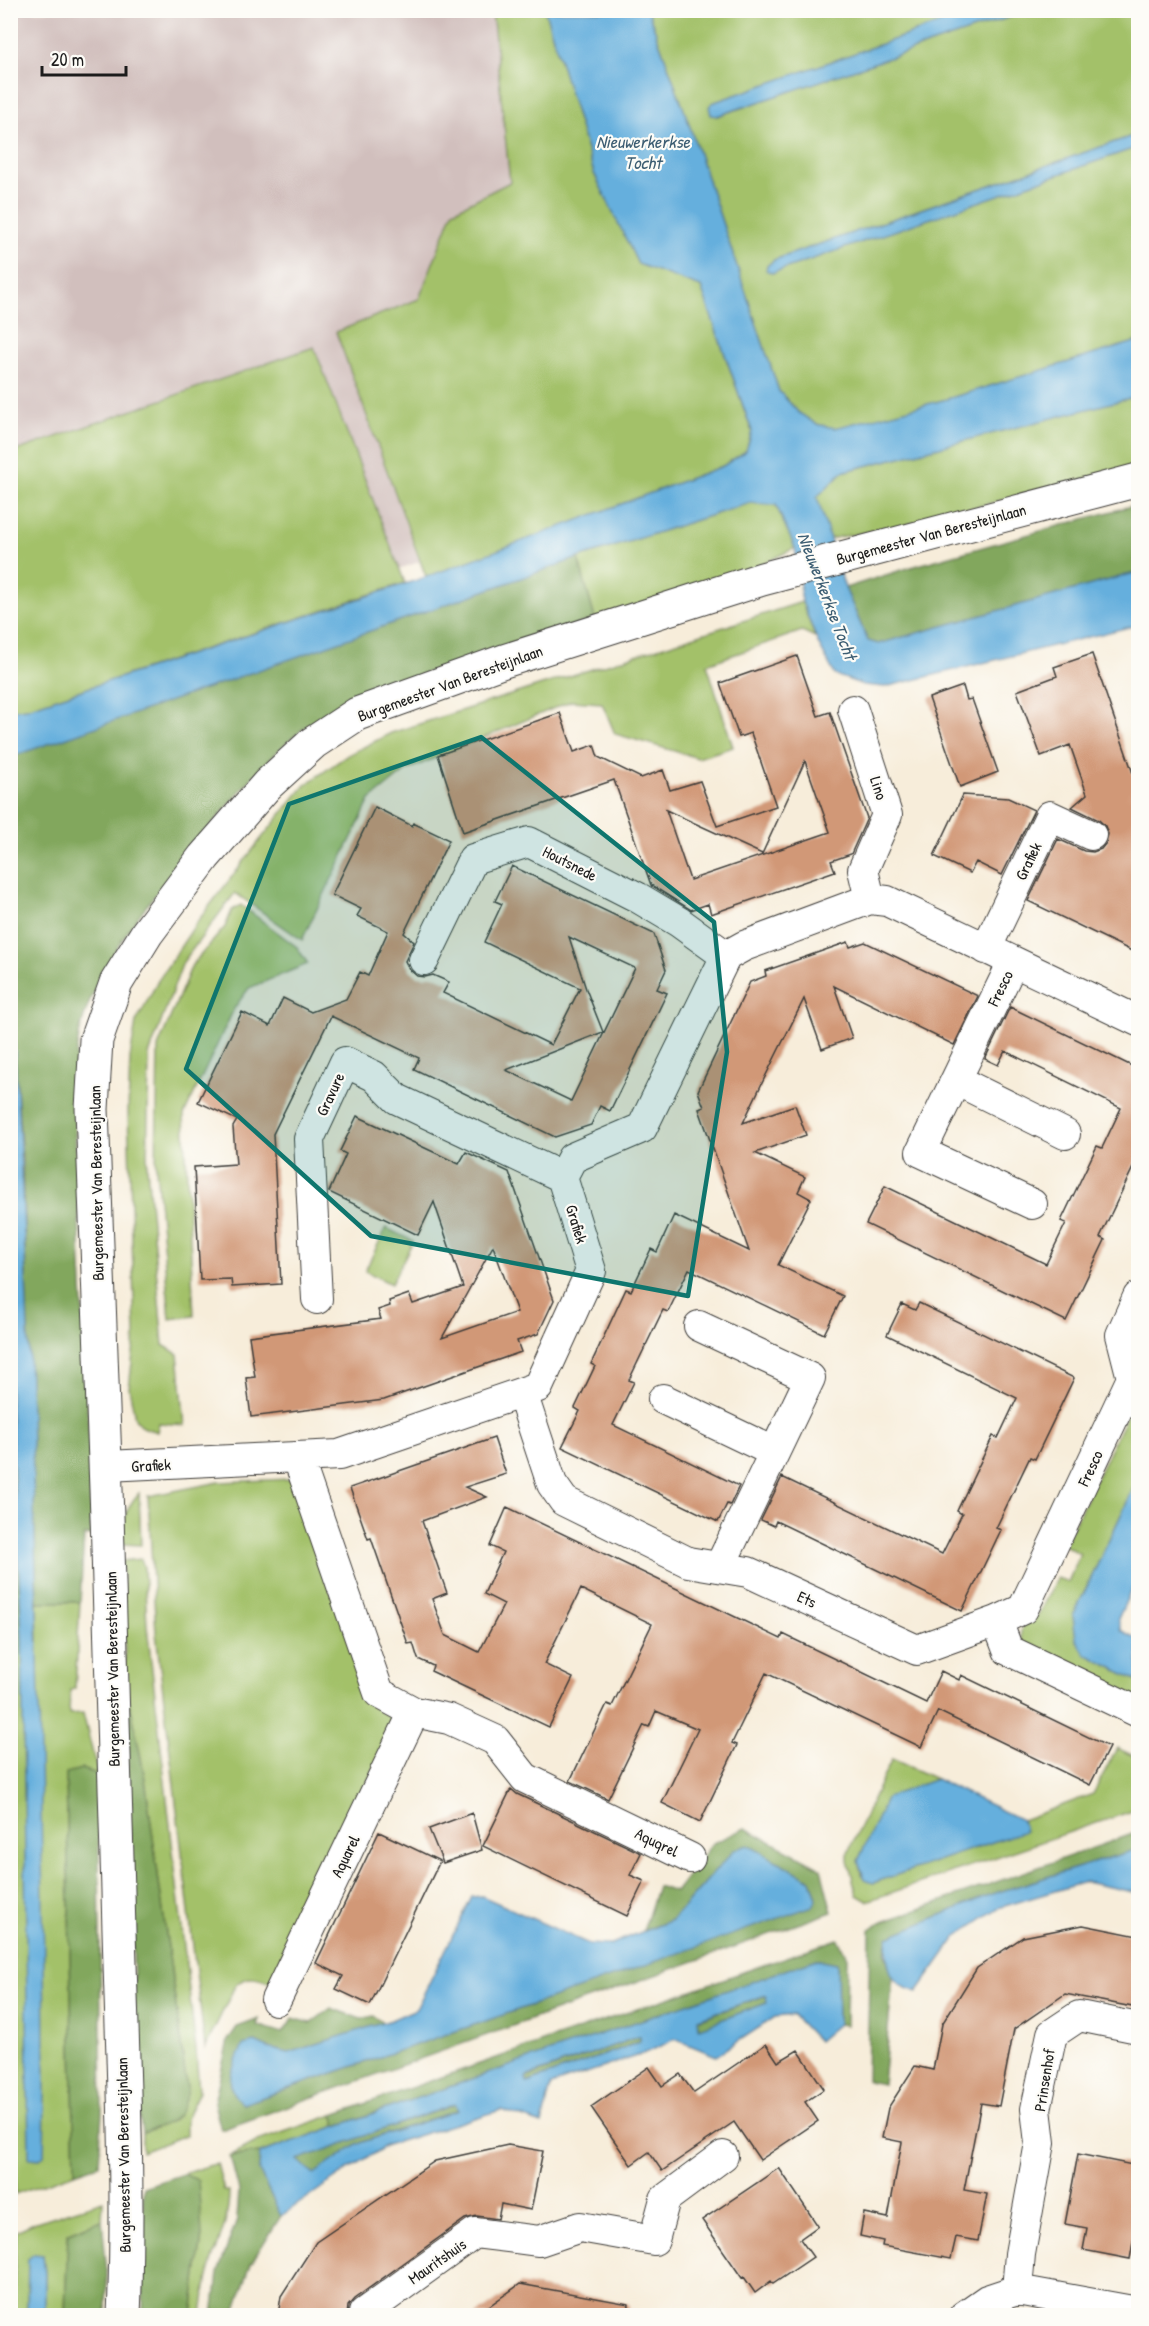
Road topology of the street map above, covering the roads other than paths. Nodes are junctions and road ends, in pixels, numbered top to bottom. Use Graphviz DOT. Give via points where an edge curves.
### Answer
graph roads {
  1 [pos="1138,480"];
  2 [pos="853,710"];
  3 [pos="1092,835"];
  4 [pos="870,899"];
  5 [pos="986,949"];
  6 [pos="726,956"];
  7 [pos="424,960"];
  8 [pos="1013,962"];
  9 [pos="1138,1019"];
  10 [pos="956,1080"];
  11 [pos="1065,1134"];
  12 [pos="562,1177"];
  13 [pos="1032,1204"];
  14 [pos="1138,1297"];
  15 [pos="317,1299"];
  16 [pos="699,1326"];
  17 [pos="522,1393"];
  18 [pos="663,1399"];
  19 [pos="774,1452"];
  20 [pos="298,1458"];
  21 [pos="106,1466"];
  22 [pos="720,1566"];
  23 [pos="997,1622"];
  24 [pos="414,1712"];
  25 [pos="1138,1712"];
  26 [pos="690,1858"];
  27 [pos="276,2000"];
  28 [pos="1138,2028"];
  29 [pos="723,2156"];
  30 [pos="1017,2290"];
  31 [pos="1138,2312"];
  32 [pos="124,2316"];
  33 [pos="364,2316"];
  34 [pos="964,2316"];
  1 -- 21 [label="main road, Burgemeester Van Beresteijnlaan" via="762,579 504,662 357,714 313,743 267,785 168,904 116,983 96,1040 92,1109"];
  2 -- 4 [label="street, Lino" via="887,815 863,870"];
  3 -- 5 [label="street, Grafiek" via="1050,816"];
  4 -- 5 [label="street" via="887,902"];
  4 -- 6 [label="street"];
  5 -- 8 [label="street"];
  6 -- 7 [label="street, Houtsnede" via="637,897 529,843 473,859"];
  6 -- 12 [label="street" via="642,1128 572,1158"];
  8 -- 9 [label="street"];
  8 -- 10 [label="street, Fresco"];
  10 -- 11 [label="street"];
  10 -- 13 [label="street, Fresco" via="921,1152"];
  12 -- 15 [label="street, Gravure" via="397,1099 374,1076 345,1062 309,1139"];
  12 -- 17 [label="street, Grafiek" via="591,1270 538,1387"];
  14 -- 23 [label="street, Fresco" via="1121,1335 1132,1378 1023,1610"];
  16 -- 19 [label="street" via="810,1378"];
  17 -- 20 [label="street, Grafiek" via="339,1455"];
  17 -- 22 [label="street, Ets" via="552,1484 564,1501 688,1562"];
  18 -- 19 [label="street"];
  19 -- 22 [label="street"];
  20 -- 21 [label="street, Grafiek"];
  20 -- 24 [label="street" via="379,1693"];
  21 -- 32 [label="main road, Burgemeester Van Beresteijnlaan"];
  22 -- 23 [label="street, Ets" via="748,1572 917,1650"];
  23 -- 25 [label="street" via="1008,1650"];
  24 -- 26 [label="street, Aquqrel" via="449,1719 495,1740 525,1778"];
  24 -- 27 [label="street, Aquarel"];
  28 -- 30 [label="street, Prinsenhof" via="1079,2016 1052,2034 1036,2109 1040,2143"];
  29 -- 33 [label="street, Mauritshuis" via="665,2199 654,2240 580,2227 539,2241 475,2233"];
  30 -- 31 [label="street"];
  30 -- 34 [label="street" via="987,2300"];
}
